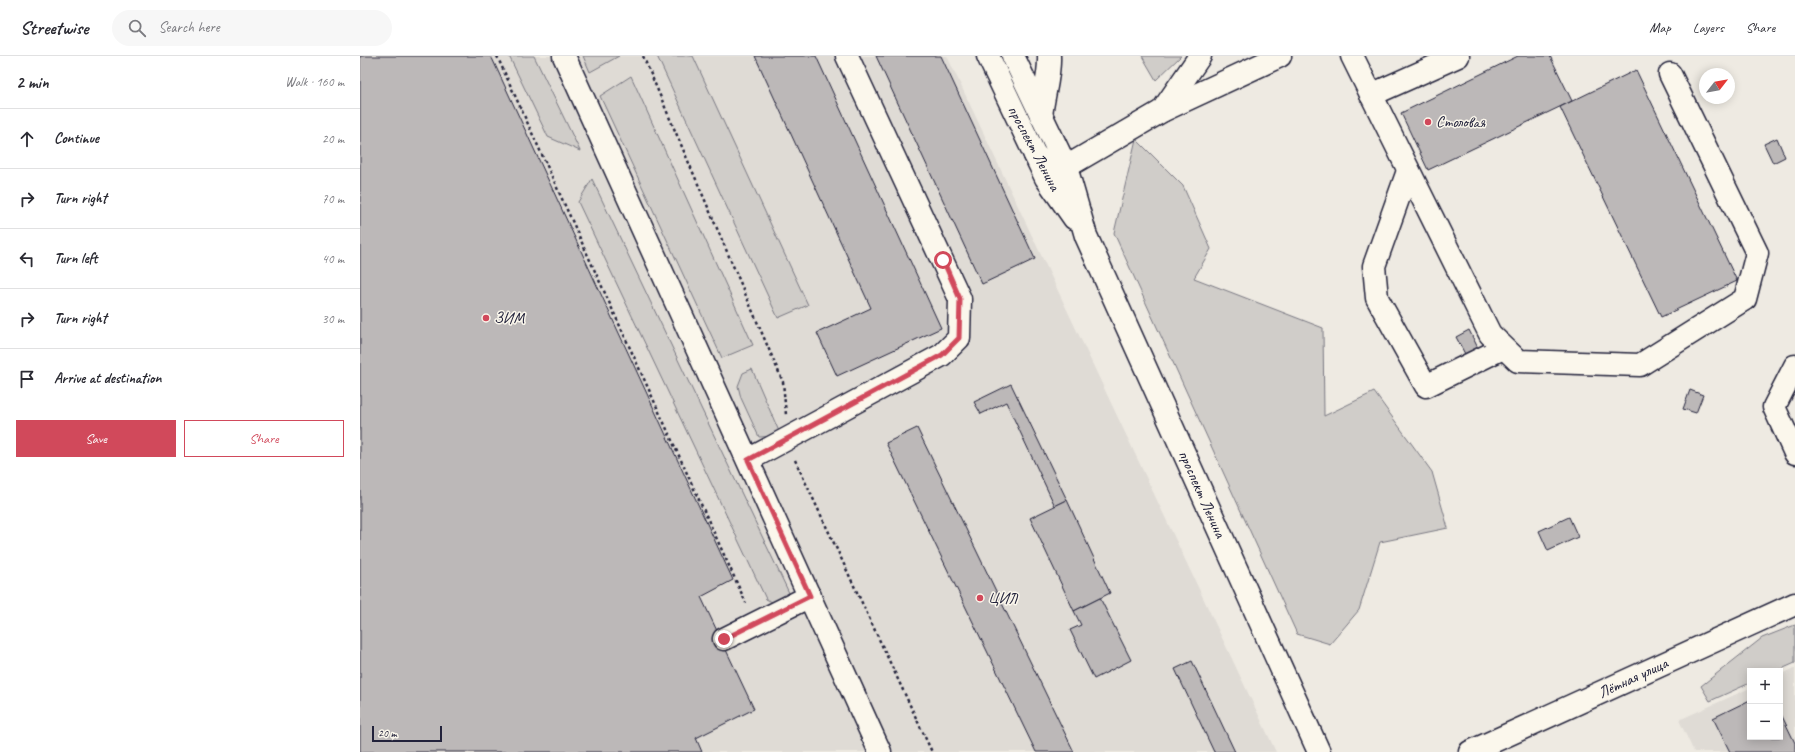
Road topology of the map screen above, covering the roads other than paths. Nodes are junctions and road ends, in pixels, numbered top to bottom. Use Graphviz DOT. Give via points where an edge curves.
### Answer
graph roads {
  1 [pos="564,56"];
  2 [pos="847,56"];
  3 [pos="988,56"];
  4 [pos="1013,56"];
  5 [pos="1049,56"];
  6 [pos="1200,56"];
  7 [pos="1280,56"];
  8 [pos="1352,56"];
  9 [pos="1458,56"];
  10 [pos="1670,74"];
  11 [pos="1001,84"];
  12 [pos="1038,90"];
  13 [pos="1371,95"];
  14 [pos="1162,111"];
  15 [pos="1035,155"];
  16 [pos="1066,167"];
  17 [pos="1408,171"];
  18 [pos="1086,236"];
  19 [pos="1503,348"];
  20 [pos="1795,366"];
  21 [pos="1795,453"];
  22 [pos="748,460"];
  23 [pos="810,596"];
  24 [pos="1795,604"];
  25 [pos="724,639"];
  26 [pos="880,752"];
  27 [pos="1319,752"];
  28 [pos="1470,752"];
  1 -- 22 [label="street"];
  2 -- 22 [label="street" via="960,299 959,338 942,355"];
  3 -- 11 [label="street, проспект Ленина"];
  4 -- 12 [label="street, проспект Ленина"];
  5 -- 12 [label="street" via="1049,70"];
  6 -- 14 [label="street"];
  7 -- 14 [label="street"];
  8 -- 13 [label="street"];
  9 -- 13 [label="street"];
  10 -- 19 [label="street" via="1757,253 1745,299 1640,365 1518,361"];
  11 -- 12 [label="street" via="1012,94 1022,97"];
  11 -- 15 [label="street, проспект Ленина"];
  12 -- 16 [label="street, проспект Ленина" via="1041,116"];
  13 -- 17 [label="street"];
  14 -- 16 [label="street"];
  15 -- 16 [label="street" via="1047,165 1056,168"];
  15 -- 18 [label="street, проспект Ленина" via="1046,178"];
  16 -- 18 [label="street, проспект Ленина"];
  17 -- 19 [label="street" via="1490,334"];
  17 -- 19 [label="street" via="1374,266 1377,298 1426,386"];
  18 -- 27 [label="street, проспект Ленина"];
  20 -- 21 [label="street" via="1774,407"];
  22 -- 23 [label="street"];
  23 -- 25 [label="street"];
  23 -- 26 [label="street"];
  24 -- 28 [label="street, Лётная улица"];
}
